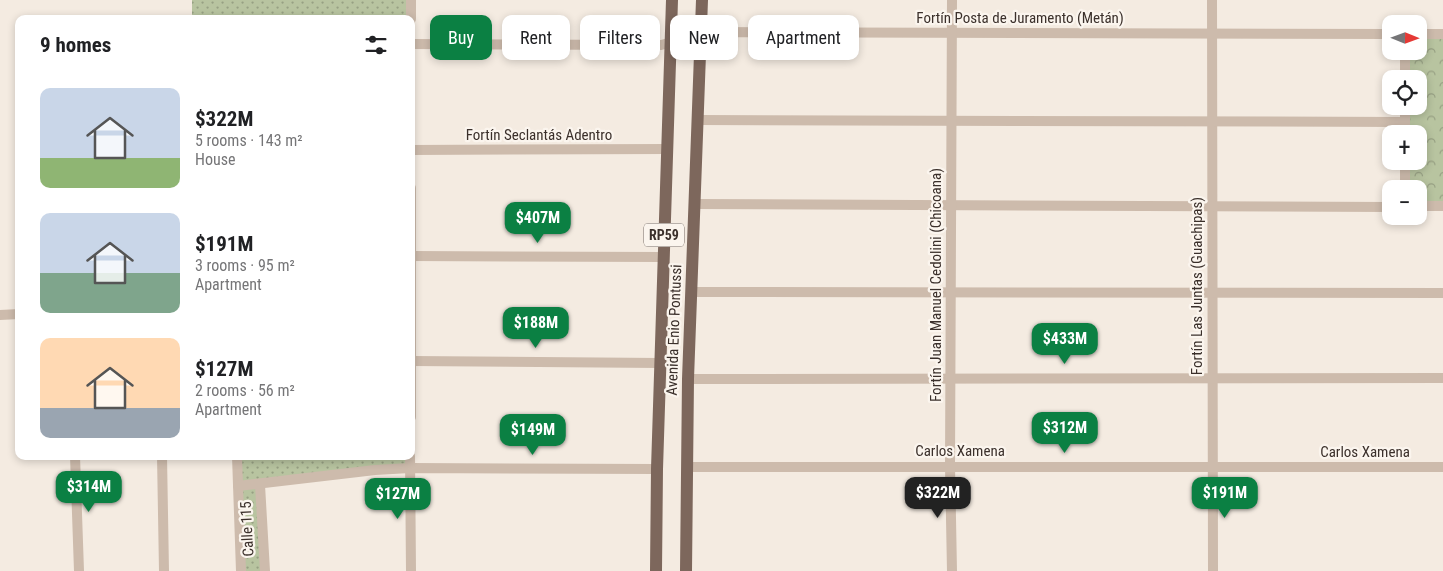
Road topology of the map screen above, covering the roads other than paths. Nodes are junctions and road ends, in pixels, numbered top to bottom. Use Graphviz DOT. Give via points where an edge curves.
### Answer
graph roads {
  1 [pos="411,0"];
  2 [pos="672,0"];
  3 [pos="702,0"];
  4 [pos="952,0"];
  5 [pos="1212,0"];
  6 [pos="411,15"];
  7 [pos="672,15"];
  8 [pos="701,15"];
  9 [pos="952,32"];
  10 [pos="738,33"];
  11 [pos="1212,34"];
  12 [pos="1382,34"];
  13 [pos="1428,34"];
  14 [pos="1443,34"];
  15 [pos="415,44"];
  16 [pos="670,44"];
  17 [pos="671,60"];
  18 [pos="699,60"];
  19 [pos="1405,115"];
  20 [pos="698,120"];
  21 [pos="952,120"];
  22 [pos="1211,122"];
  23 [pos="1405,122"];
  24 [pos="668,149"];
  25 [pos="415,150"];
  26 [pos="694,204"];
  27 [pos="951,205"];
  28 [pos="1382,206"];
  29 [pos="1427,206"];
  30 [pos="1443,206"];
  31 [pos="1212,207"];
  32 [pos="415,256"];
  33 [pos="663,257"];
  34 [pos="692,292"];
  35 [pos="951,293"];
  36 [pos="1212,293"];
  37 [pos="1443,293"];
  38 [pos="15,314"];
  39 [pos="0,315"];
  40 [pos="415,361"];
  41 [pos="660,363"];
  42 [pos="951,378"];
  43 [pos="1213,378"];
  44 [pos="1443,378"];
  45 [pos="688,379"];
  46 [pos="75,460"];
  47 [pos="162,460"];
  48 [pos="237,460"];
  49 [pos="410,460"];
  50 [pos="950,466"];
  51 [pos="1213,466"];
  52 [pos="687,467"];
  53 [pos="1443,467"];
  54 [pos="410,468"];
  55 [pos="657,469"];
  56 [pos="260,485"];
  57 [pos="238,486"];
  58 [pos="79,571"];
  59 [pos="164,571"];
  60 [pos="241,571"];
  61 [pos="265,571"];
  62 [pos="411,571"];
  63 [pos="656,571"];
  64 [pos="686,571"];
  65 [pos="952,571"];
  66 [pos="1213,571"];
  1 -- 6 [label="street"];
  2 -- 7 [label="main road, Avenida Enio Pontussi / RP59"];
  3 -- 8 [label="main road, Avenida Enio Pontussi / RP59"];
  4 -- 9 [label="street, Fortín Juan Manuel Cedolini (Chicoana)"];
  5 -- 11 [label="street, Fortín Las Juntas (Guachipas)"];
  9 -- 10 [label="street, Fortín Posta de Juramento (Metán)"];
  9 -- 11 [label="street, Fortín Posta de Juramento (Metán)"];
  9 -- 21 [label="street, Fortín Juan Manuel Cedolini (Chicoana)"];
  11 -- 12 [label="street, Fortín Posta de Juramento (Metán)"];
  11 -- 22 [label="street, Fortín Las Juntas (Guachipas)"];
  13 -- 14 [label="street"];
  15 -- 16 [label="street, Fortín Posta de Juramento (Metán)"];
  17 -- 24 [label="main road, Avenida Enio Pontussi / RP59"];
  18 -- 20 [label="main road, Avenida Enio Pontussi / RP59"];
  19 -- 23 [label="street"];
  20 -- 21 [label="street"];
  20 -- 26 [label="main road, Avenida Enio Pontussi / RP59"];
  21 -- 22 [label="street"];
  21 -- 27 [label="street, Fortín Juan Manuel Cedolini (Chicoana)"];
  22 -- 23 [label="street"];
  22 -- 31 [label="street, Fortín Las Juntas (Guachipas)"];
  24 -- 25 [label="street, Fortín Seclantás Adentro"];
  24 -- 33 [label="main road, Avenida Enio Pontussi / RP59"];
  26 -- 27 [label="street"];
  26 -- 34 [label="main road, Avenida Enio Pontussi / RP59"];
  27 -- 31 [label="street"];
  27 -- 35 [label="street, Fortín Juan Manuel Cedolini (Chicoana)"];
  28 -- 31 [label="street"];
  29 -- 30 [label="street"];
  31 -- 36 [label="street, Fortín Las Juntas (Guachipas)"];
  32 -- 33 [label="street"];
  33 -- 41 [label="main road, Avenida Enio Pontussi / RP59"];
  34 -- 35 [label="street"];
  34 -- 45 [label="main road, Avenida Enio Pontussi / RP59"];
  35 -- 36 [label="street"];
  35 -- 42 [label="street, Fortín Juan Manuel Cedolini (Chicoana)"];
  36 -- 37 [label="street"];
  36 -- 43 [label="street, Fortín Las Juntas (Guachipas)"];
  38 -- 39 [label="street"];
  40 -- 41 [label="street"];
  41 -- 55 [label="main road, Avenida Enio Pontussi / RP59"];
  42 -- 43 [label="street"];
  42 -- 45 [label="street"];
  42 -- 50 [label="street, Fortín Juan Manuel Cedolini (Chicoana)"];
  43 -- 44 [label="street"];
  43 -- 51 [label="street, Fortín Las Juntas (Guachipas)"];
  45 -- 52 [label="main road, Avenida Enio Pontussi / RP59"];
  46 -- 58 [label="street"];
  47 -- 59 [label="street"];
  48 -- 57 [label="street"];
  49 -- 54 [label="street"];
  50 -- 51 [label="street, Carlos Xamena"];
  50 -- 52 [label="street, Carlos Xamena"];
  50 -- 65 [label="street, Fortín Juan Manuel Cedolini (Chicoana)"];
  51 -- 53 [label="street, Carlos Xamena"];
  51 -- 66 [label="street, Fortín Las Juntas (Guachipas)"];
  52 -- 64 [label="main road, Avenida Enio Pontussi / RP59"];
  54 -- 55 [label="street"];
  54 -- 56 [label="street"];
  54 -- 62 [label="street"];
  55 -- 63 [label="main road, Avenida Enio Pontussi / RP59"];
  56 -- 57 [label="street"];
  56 -- 61 [label="street, Calle 115"];
  57 -- 60 [label="street"];
}
